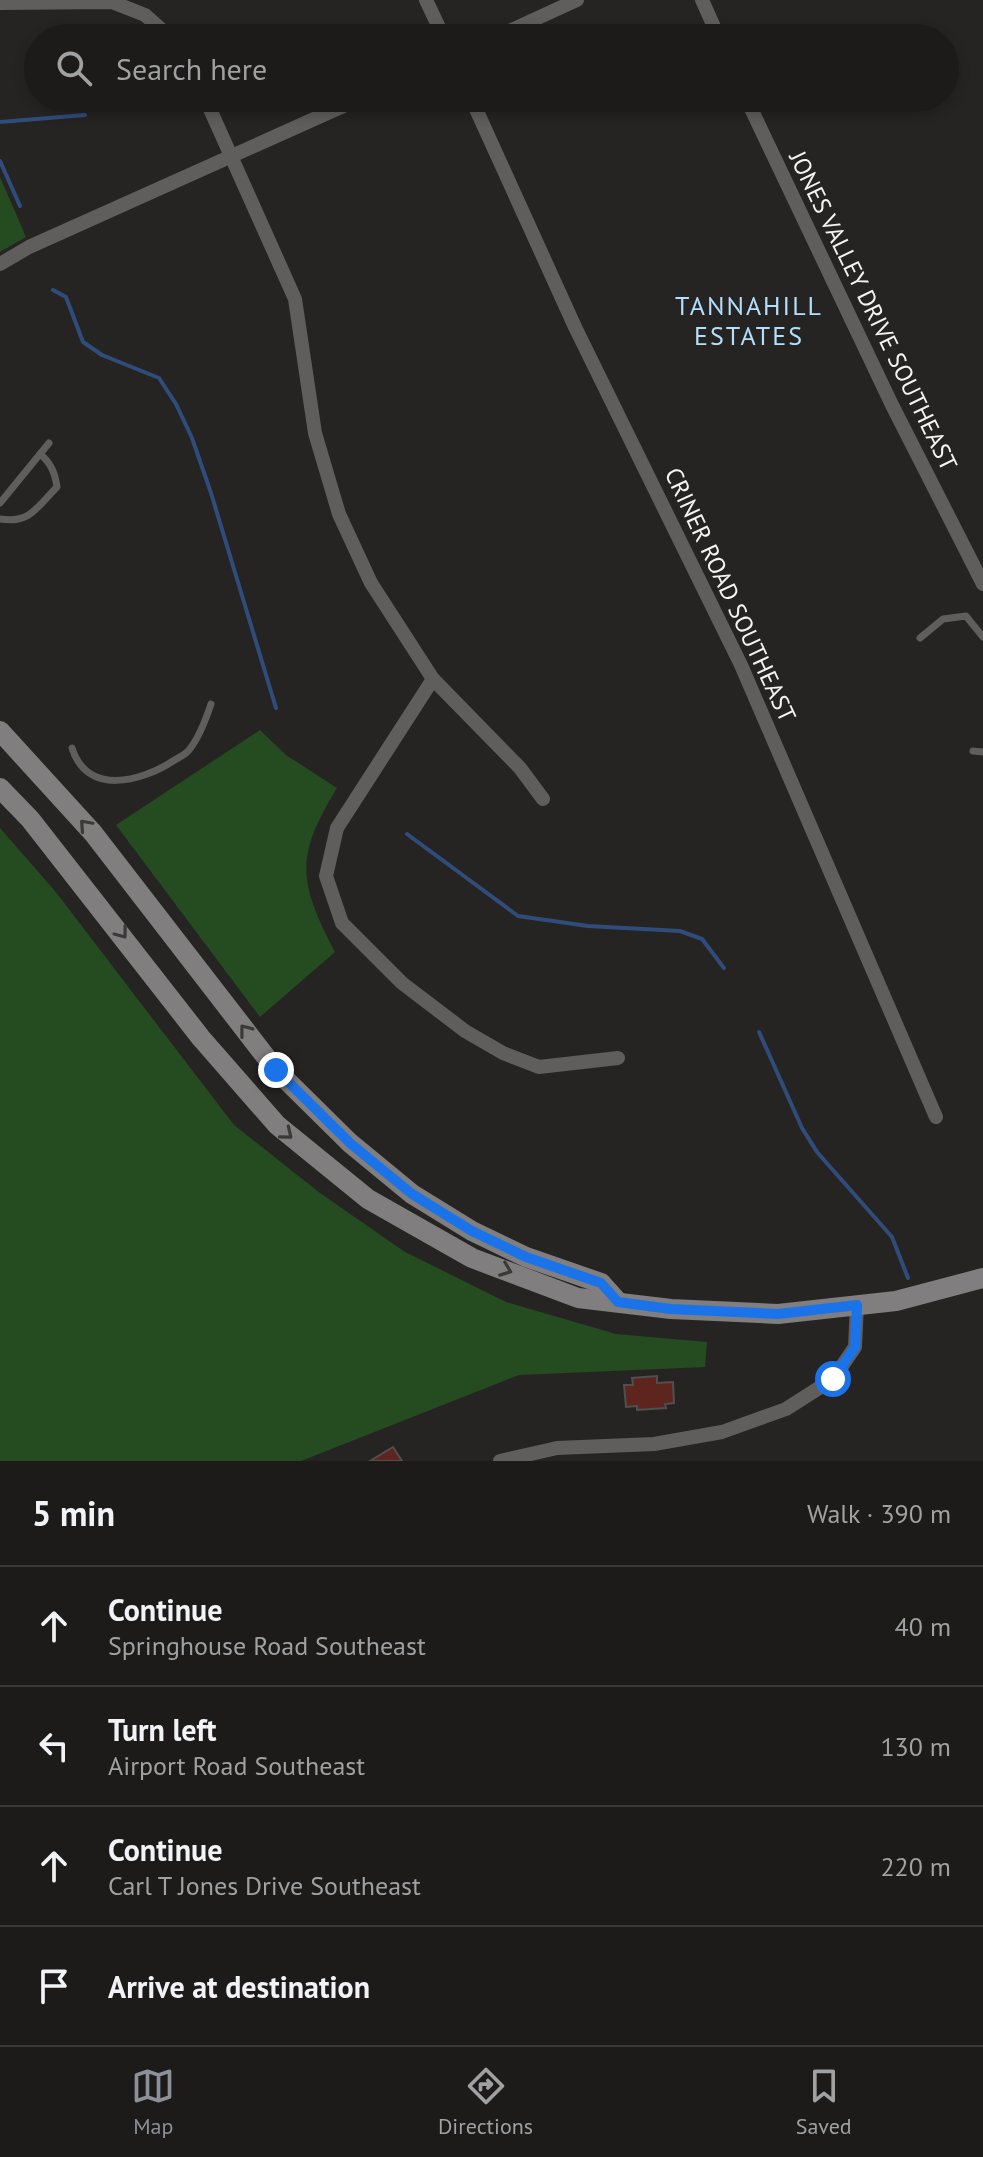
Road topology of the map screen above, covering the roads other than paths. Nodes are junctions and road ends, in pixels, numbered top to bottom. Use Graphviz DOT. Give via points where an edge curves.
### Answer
graph roads {
  1 [pos="426,0"];
  2 [pos="577,0"];
  3 [pos="702,0"];
  4 [pos="0,3"];
  5 [pos="155,24"];
  6 [pos="437,24"];
  7 [pos="525,24"];
  8 [pos="713,24"];
  9 [pos="212,112"];
  10 [pos="330,112"];
  11 [pos="477,112"];
  12 [pos="753,112"];
  13 [pos="232,156"];
  14 [pos="0,264"];
  15 [pos="49,443"];
  16 [pos="40,454"];
  17 [pos="0,503"];
  18 [pos="0,519"];
  19 [pos="983,584"];
  20 [pos="983,637"];
  21 [pos="920,638"];
  22 [pos="433,679"];
  23 [pos="211,704"];
  24 [pos="0,731"];
  25 [pos="72,748"];
  26 [pos="973,751"];
  27 [pos="983,752"];
  28 [pos="0,788"];
  29 [pos="543,799"];
  30 [pos="618,1058"];
  31 [pos="936,1117"];
  32 [pos="983,1278"];
  33 [pos="618,1302"];
  34 [pos="857,1305"];
  35 [pos="500,1461"];
  1 -- 6 [label="street"];
  2 -- 7 [label="street"];
  3 -- 8 [label="street"];
  4 -- 5 [label="street" via="112,2"];
  9 -- 13 [label="street"];
  10 -- 13 [label="street"];
  11 -- 31 [label="street, CRINER ROAD SOUTHEAST" via="575,327 741,665"];
  12 -- 19 [label="street, JONES VALLEY DRIVE SOUTHEAST"];
  13 -- 14 [label="street"];
  13 -- 22 [label="street" via="295,299 315,433 339,514 371,583"];
  15 -- 16 [label="lane"];
  16 -- 17 [label="lane"];
  16 -- 18 [label="lane" via="55,473 57,487 29,516 20,521"];
  20 -- 21 [label="lane" via="966,616 943,619"];
  22 -- 29 [label="street"];
  22 -- 30 [label="street" via="337,828 326,876 342,923 402,983 503,1053 539,1067"];
  23 -- 25 [label="lane" via="188,751 153,774 117,782 96,777 76,762"];
  33 -- 24 [label="main road, one-way" via="601,1283 472,1231 412,1194 350,1143 276,1070 93,833"];
  26 -- 27 [label="lane"];
  28 -- 33 [label="main road, one-way" via="277,1125 368,1199 472,1258 578,1298"];
  32 -- 34 [label="main road" via="896,1301"];
  33 -- 34 [label="main road" via="778,1314"];
  34 -- 35 [label="street" via="855,1347 833,1379 786,1409 695,1437 557,1448"];
}
